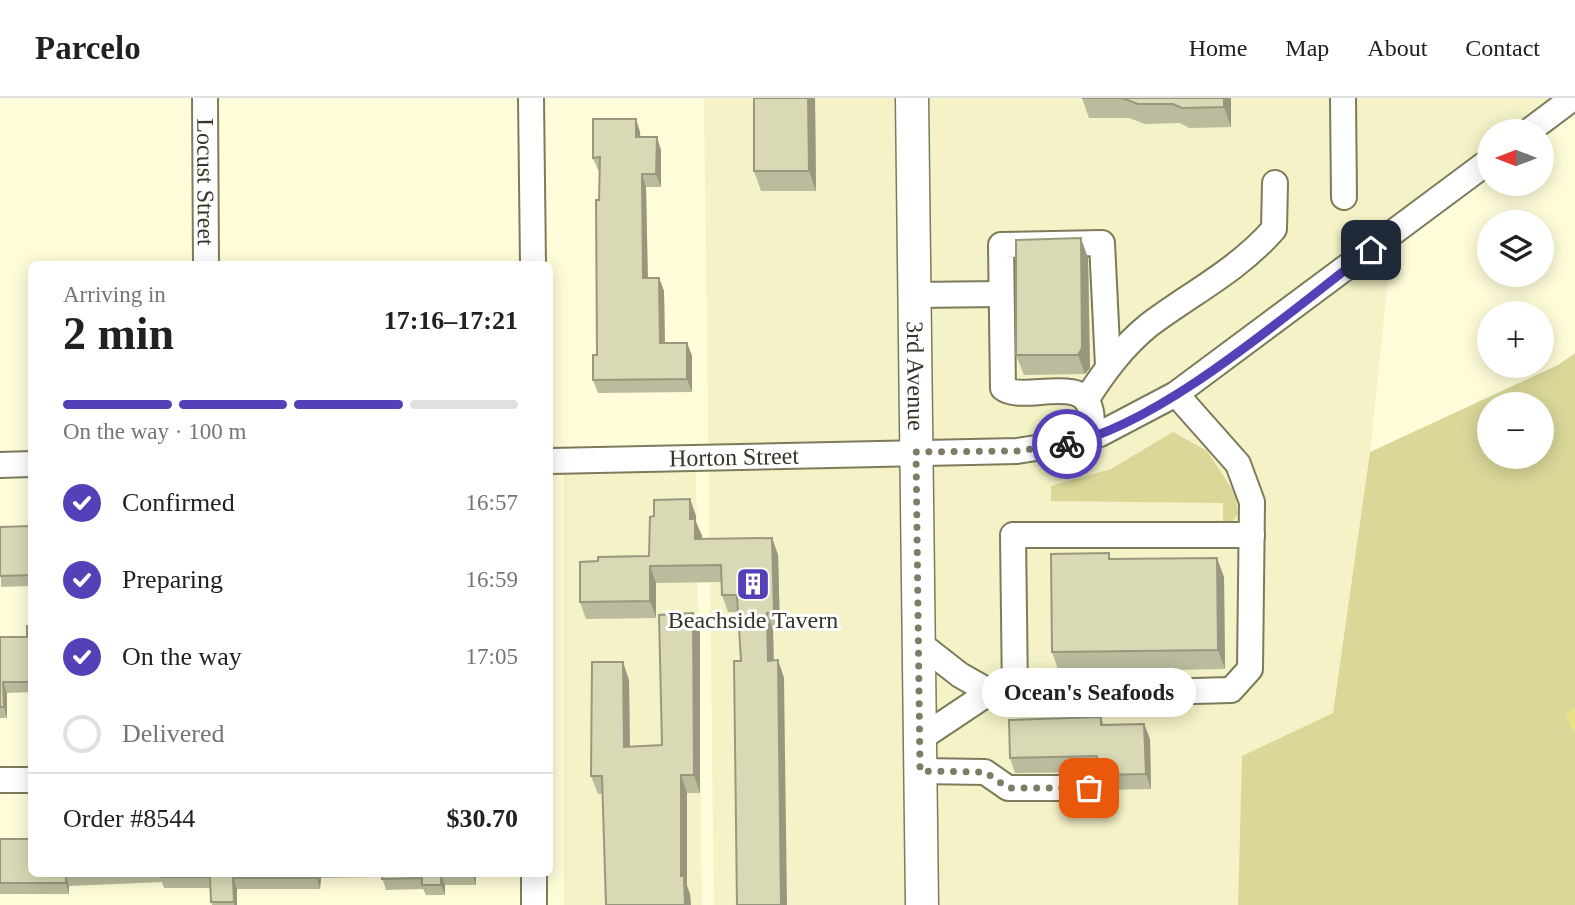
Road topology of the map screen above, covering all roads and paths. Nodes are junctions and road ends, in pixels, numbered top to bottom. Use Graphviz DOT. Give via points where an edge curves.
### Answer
graph roads {
  1 [pos="205,98"];
  2 [pos="531,98"];
  3 [pos="912,98"];
  4 [pos="1343,98"];
  5 [pos="1573,98"];
  6 [pos="1545,119"];
  7 [pos="1477,170"];
  8 [pos="1275,183"];
  9 [pos="1344,197"];
  10 [pos="206,261"];
  11 [pos="533,261"];
  12 [pos="1000,294"];
  13 [pos="914,295"];
  14 [pos="1108,366"];
  15 [pos="1176,394"];
  16 [pos="1086,400"];
  17 [pos="1092,437"];
  18 [pos="916,452"];
  19 [pos="553,461"];
  20 [pos="28,464"];
  21 [pos="0,465"];
  22 [pos="1252,535"];
  23 [pos="919,643"];
  24 [pos="990,692"];
  25 [pos="1016,694"];
  26 [pos="921,738"];
  27 [pos="920,771"];
  28 [pos="0,780"];
  29 [pos="28,780"];
  30 [pos="1089,788"];
  31 [pos="534,877"];
  32 [pos="534,905"];
  33 [pos="922,905"];
  1 -- 10 [label="street, Locust Street"];
  2 -- 11 [label="street"];
  3 -- 13 [label="main road, 3rd Avenue"];
  4 -- 9 [label="street"];
  5 -- 6 [label="street"];
  7 -- 15 [label="street, Horton Street"];
  8 -- 14 [label="street" via="1274,229 1250,256 1148,327"];
  12 -- 13 [label="street"];
  12 -- 14 [label="street" via="1001,245 1102,243"];
  12 -- 16 [label="street" via="1003,388 1013,393 1067,391"];
  13 -- 18 [label="main road, 3rd Avenue"];
  14 -- 16 [label="street"];
  15 -- 17 [label="street, Horton Street"];
  15 -- 22 [label="street" via="1238,464 1252,502"];
  16 -- 17 [label="street"];
  17 -- 18 [label="street, Horton Street" via="1017,451"];
  18 -- 19 [label="street, Horton Street"];
  18 -- 23 [label="main road, 3rd Avenue"];
  20 -- 21 [label="street"];
  22 -- 25 [label="street" via="1250,669 1231,690"];
  22 -- 25 [label="street" via="1013,535"];
  23 -- 24 [label="street" via="960,676"];
  23 -- 26 [label="main road, 3rd Avenue"];
  24 -- 25 [label="street"];
  24 -- 26 [label="street"];
  26 -- 27 [label="main road, 3rd Avenue"];
  27 -- 30 [label="street" via="985,772 1008,788"];
  27 -- 33 [label="main road, 3rd Avenue"];
  28 -- 29 [label="street"];
  31 -- 32 [label="street"];
}
